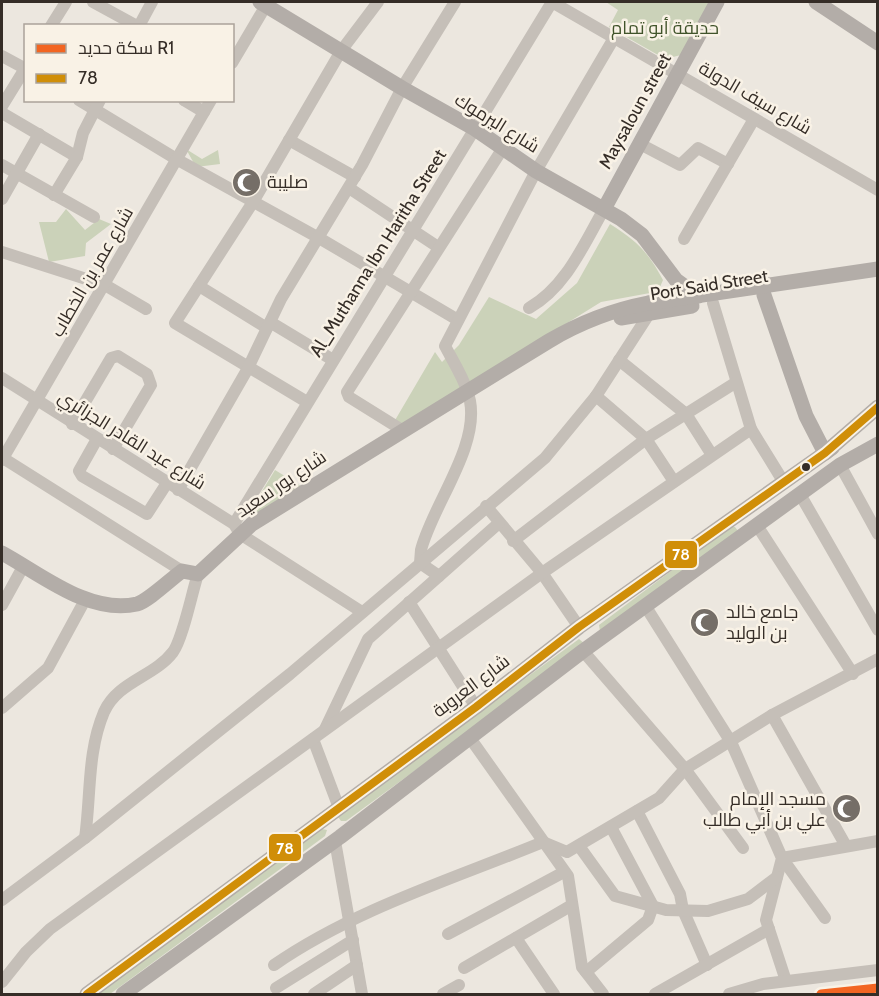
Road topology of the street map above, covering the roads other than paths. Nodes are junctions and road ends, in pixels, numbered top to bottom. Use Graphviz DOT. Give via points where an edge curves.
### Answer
graph roads {
  1 [pos="66,2"];
  2 [pos="93,2"];
  3 [pos="152,2"];
  4 [pos="378,2"];
  5 [pos="455,2"];
  6 [pos="552,2"];
  7 [pos="717,2"];
  8 [pos="816,2"];
  9 [pos="264,3"];
  10 [pos="55,24"];
  11 [pos="134,24"];
  12 [pos="139,24"];
  13 [pos="614,38"];
  14 [pos="876,43"];
  15 [pos="340,51"];
  16 [pos="2,56"];
  17 [pos="234,59"];
  18 [pos="24,67"];
  19 [pos="24,70"];
  20 [pos="678,74"];
  21 [pos="402,88"];
  22 [pos="187,102"];
  23 [pos="210,102"];
  24 [pos="2,105"];
  25 [pos="98,105"];
  26 [pos="2,112"];
  27 [pos="204,112"];
  28 [pos="754,119"];
  29 [pos="475,129"];
  30 [pos="39,134"];
  31 [pos="289,140"];
  32 [pos="640,144"];
  33 [pos="503,148"];
  34 [pos="77,157"];
  35 [pos="178,160"];
  36 [pos="728,164"];
  37 [pos="2,165"];
  38 [pos="536,171"];
  39 [pos="16,174"];
  40 [pos="352,182"];
  41 [pos="878,190"];
  42 [pos="54,195"];
  43 [pos="2,199"];
  44 [pos="253,202"];
  45 [pos="604,209"];
  46 [pos="94,217"];
  47 [pos="413,230"];
  48 [pos="319,238"];
  49 [pos="684,239"];
  50 [pos="438,247"];
  51 [pos="2,252"];
  52 [pos="878,269"];
  53 [pos="385,276"];
  54 [pos="878,279"];
  55 [pos="105,285"];
  56 [pos="199,286"];
  57 [pos="410,291"];
  58 [pos="764,295"];
  59 [pos="698,296"];
  60 [pos="713,303"];
  61 [pos="529,308"];
  62 [pos="146,309"];
  63 [pos="649,314"];
  64 [pos="458,320"];
  65 [pos="268,325"];
  66 [pos="549,341"];
  67 [pos="333,360"];
  68 [pos="619,360"];
  69 [pos="248,368"];
  70 [pos="2,378"];
  71 [pos="735,383"];
  72 [pos="467,391"];
  73 [pos="596,396"];
  74 [pos="37,402"];
  75 [pos="307,402"];
  76 [pos="878,407"];
  77 [pos="686,414"];
  78 [pos="878,419"];
  79 [pos="72,424"];
  80 [pos="751,429"];
  81 [pos="402,430"];
  82 [pos="878,432"];
  83 [pos="97,439"];
  84 [pos="646,439"];
  85 [pos="878,444"];
  86 [pos="113,449"];
  87 [pos="825,453"];
  88 [pos="712,455"];
  89 [pos="2,459"];
  90 [pos="840,465"];
  91 [pos="673,480"];
  92 [pos="783,481"];
  93 [pos="166,483"];
  94 [pos="178,490"];
  95 [pos="801,496"];
  96 [pos="486,507"];
  97 [pos="499,523"];
  98 [pos="759,526"];
  99 [pos="237,529"];
  100 [pos="878,534"];
  101 [pos="513,541"];
  102 [pos="2,553"];
  103 [pos="420,563"];
  104 [pos="24,565"];
  105 [pos="182,571"];
  106 [pos="198,573"];
  107 [pos="542,573"];
  108 [pos="439,576"];
  109 [pos="86,600"];
  110 [pos="409,602"];
  111 [pos="2,605"];
  112 [pos="646,607"];
  113 [pos="362,612"];
  114 [pos="579,627"];
  115 [pos="878,630"];
  116 [pos="589,647"];
  117 [pos="437,649"];
  118 [pos="878,659"];
  119 [pos="853,674"];
  120 [pos="2,706"];
  121 [pos="476,707"];
  122 [pos="772,715"];
  123 [pos="325,730"];
  124 [pos="314,738"];
  125 [pos="470,738"];
  126 [pos="731,742"];
  127 [pos="685,770"];
  128 [pos="339,808"];
  129 [pos="637,812"];
  130 [pos="324,820"];
  131 [pos="611,827"];
  132 [pos="85,838"];
  133 [pos="338,839"];
  134 [pos="878,841"];
  135 [pos="543,842"];
  136 [pos="579,846"];
  137 [pos="846,846"];
  138 [pos="743,848"];
  139 [pos="782,858"];
  140 [pos="564,872"];
  141 [pos="777,877"];
  142 [pos="2,900"];
  143 [pos="572,905"];
  144 [pos="653,906"];
  145 [pos="683,910"];
  146 [pos="825,918"];
  147 [pos="350,920"];
  148 [pos="769,930"];
  149 [pos="447,934"];
  150 [pos="516,938"];
  151 [pos="353,940"];
  152 [pos="274,965"];
  153 [pos="357,965"];
  154 [pos="707,965"];
  155 [pos="464,968"];
  156 [pos="878,970"];
  157 [pos="586,972"];
  158 [pos="786,981"];
  159 [pos="2,982"];
  160 [pos="459,985"];
  161 [pos="276,988"];
  162 [pos="87,994"];
  163 [pos="123,994"];
  164 [pos="314,994"];
  165 [pos="362,994"];
  166 [pos="442,994"];
  167 [pos="554,994"];
  168 [pos="603,994"];
  169 [pos="655,994"];
  170 [pos="729,994"];
  1 -- 10 [label="street"];
  2 -- 11 [label="street"];
  3 -- 12 [label="street"];
  4 -- 15 [label="street"];
  5 -- 21 [label="street"];
  6 -- 13 [label="street, شارع سيف الدولة"];
  6 -- 29 [label="street, Al_Muthanna Ibn Haritha Street"];
  7 -- 20 [label="main road, Maysaloun street"];
  8 -- 14 [label="main road"];
  9 -- 15 [label="main road, شارع اليرموك"];
  9 -- 17 [label="street"];
  13 -- 20 [label="street, شارع سيف الدولة"];
  13 -- 38 [label="street"];
  15 -- 21 [label="main road, شارع اليرموك"];
  15 -- 31 [label="street"];
  16 -- 18 [label="street"];
  19 -- 24 [label="street"];
  20 -- 28 [label="street, شارع سيف الدولة"];
  20 -- 32 [label="main road, Maysaloun street"];
  21 -- 29 [label="main road, شارع اليرموك"];
  21 -- 40 [label="street"];
  22 -- 27 [label="street"];
  23 -- 27 [label="street, شارع عمر بن الخطاب"];
  25 -- 34 [label="street" via="83,134"];
  25 -- 35 [label="street"];
  26 -- 30 [label="street"];
  27 -- 35 [label="street, شارع عمر بن الخطاب"];
  28 -- 36 [label="street"];
  28 -- 41 [label="street, شارع سيف الدولة"];
  29 -- 33 [label="main road, شارع اليرموك"];
  29 -- 47 [label="street, Al_Muthanna Ibn Haritha Street"];
  30 -- 34 [label="street"];
  30 -- 39 [label="street"];
  31 -- 40 [label="street"];
  31 -- 44 [label="street"];
  32 -- 36 [label="street" via="680,165 698,148"];
  32 -- 45 [label="main road, Maysaloun street"];
  33 -- 38 [label="main road, شارع اليرموك"];
  33 -- 50 [label="street"];
  34 -- 42 [label="street"];
  35 -- 44 [label="street"];
  35 -- 55 [label="street, شارع عمر بن الخطاب"];
  36 -- 49 [label="street"];
  37 -- 39 [label="street"];
  38 -- 45 [label="main road, شارع اليرموك"];
  38 -- 64 [label="street"];
  39 -- 42 [label="street"];
  39 -- 43 [label="street"];
  40 -- 47 [label="street"];
  40 -- 48 [label="street"];
  42 -- 46 [label="street"];
  44 -- 48 [label="street"];
  44 -- 56 [label="street"];
  45 -- 59 [label="main road, شارع اليرموك" via="642,235 676,280"];
  45 -- 61 [label="street" via="560,282 544,300"];
  47 -- 50 [label="street"];
  47 -- 53 [label="street, Al_Muthanna Ibn Haritha Street"];
  48 -- 53 [label="street"];
  48 -- 65 [label="street"];
  50 -- 57 [label="street"];
  51 -- 55 [label="street"];
  52 -- 59 [label="main road"];
  53 -- 57 [label="street"];
  53 -- 67 [label="street, Al_Muthanna Ibn Haritha Street"];
  54 -- 58 [label="main road, Port Said Street"];
  55 -- 62 [label="street"];
  55 -- 74 [label="street, شارع عمر بن الخطاب"];
  56 -- 65 [label="street"];
  56 -- 69 [label="street" via="176,325"];
  57 -- 64 [label="street"];
  57 -- 81 [label="street" via="347,392 350,399"];
  58 -- 60 [label="main road, Port Said Street"];
  58 -- 87 [label="main road" via="806,416"];
  59 -- 66 [label="main road" via="610,311"];
  60 -- 63 [label="main road, Port Said Street"];
  60 -- 71 [label="street"];
  63 -- 66 [label="main road, Port Said Street" via="619,318"];
  63 -- 68 [label="street"];
  64 -- 72 [label="street" via="445,346"];
  65 -- 67 [label="street"];
  65 -- 69 [label="street"];
  66 -- 72 [label="main road, شارع بور سعيد"];
  67 -- 75 [label="street, Al_Muthanna Ibn Haritha Street"];
  68 -- 73 [label="street"];
  68 -- 77 [label="street"];
  69 -- 75 [label="street"];
  69 -- 94 [label="street"];
  70 -- 74 [label="street, شارع عبد القادر الجزائري"];
  71 -- 77 [label="street"];
  71 -- 80 [label="street"];
  72 -- 81 [label="main road, شارع بور سعيد"];
  72 -- 103 [label="street" via="471,415 468,431 449,487 422,545"];
  73 -- 84 [label="street"];
  73 -- 96 [label="street" via="544,458"];
  74 -- 79 [label="street, شارع عبد القادر الجزائري"];
  74 -- 89 [label="street, شارع عمر بن الخطاب"];
  75 -- 99 [label="street, Al_Muthanna Ibn Haritha Street"];
  76 -- 87 [label="main road, شارع العروبة"];
  77 -- 84 [label="street"];
  77 -- 88 [label="street"];
  78 -- 87 [label="main road"];
  79 -- 83 [label="street, شارع عبد القادر الجزائري"];
  79 -- 86 [label="street" via="111,358 118,356 147,374 151,385"];
  80 -- 88 [label="street"];
  80 -- 92 [label="street"];
  81 -- 99 [label="main road, شارع بور سعيد" via="252,524"];
  82 -- 90 [label="main road"];
  83 -- 86 [label="street, شارع عبد القادر الجزائري"];
  83 -- 93 [label="street" via="79,471 82,476 147,514"];
  84 -- 91 [label="street"];
  84 -- 101 [label="street"];
  85 -- 90 [label="main road"];
  86 -- 93 [label="street, شارع عبد القادر الجزائري"];
  87 -- 92 [label="main road, شارع العروبة"];
  88 -- 91 [label="street"];
  89 -- 105 [label="street"];
  90 -- 95 [label="main road"];
  90 -- 100 [label="street"];
  91 -- 107 [label="street"];
  92 -- 114 [label="main road, شارع العروبة"];
  93 -- 94 [label="street, شارع عبد القادر الجزائري"];
  94 -- 99 [label="street, شارع عبد القادر الجزائري"];
  95 -- 98 [label="main road"];
  95 -- 115 [label="street"];
  96 -- 97 [label="street"];
  96 -- 103 [label="street"];
  97 -- 101 [label="street"];
  97 -- 108 [label="street"];
  98 -- 112 [label="main road"];
  98 -- 119 [label="street"];
  99 -- 106 [label="main road, شارع بور سعيد"];
  99 -- 113 [label="street, شارع عبد القادر الجزائري"];
  101 -- 107 [label="street"];
  102 -- 104 [label="main road"];
  103 -- 108 [label="street"];
  103 -- 113 [label="street"];
  104 -- 109 [label="main road"];
  104 -- 111 [label="street"];
  105 -- 106 [label="main road"];
  105 -- 109 [label="main road" via="138,603"];
  106 -- 132 [label="street" via="174,651 117,692 105,710 89,769"];
  107 -- 114 [label="street"];
  107 -- 117 [label="street"];
  108 -- 110 [label="street"];
  109 -- 120 [label="street" via="48,668"];
  110 -- 117 [label="street"];
  110 -- 123 [label="street" via="368,639"];
  112 -- 116 [label="main road"];
  112 -- 126 [label="street"];
  113 -- 132 [label="street"];
  114 -- 116 [label="main road"];
  114 -- 121 [label="main road, شارع العروبة"];
  116 -- 125 [label="main road"];
  116 -- 127 [label="street"];
  117 -- 121 [label="street"];
  117 -- 123 [label="street"];
  118 -- 119 [label="street"];
  119 -- 122 [label="street"];
  121 -- 128 [label="main road, شارع العروبة"];
  122 -- 126 [label="street"];
  122 -- 137 [label="street"];
  123 -- 124 [label="street"];
  124 -- 128 [label="street"];
  124 -- 159 [label="street" via="50,929"];
  125 -- 133 [label="main road"];
  125 -- 135 [label="street"];
  126 -- 127 [label="street"];
  126 -- 139 [label="street"];
  127 -- 129 [label="street" via="659,798"];
  127 -- 138 [label="street"];
  128 -- 130 [label="main road, شارع العروبة"];
  129 -- 131 [label="street"];
  129 -- 145 [label="street" via="680,894"];
  130 -- 133 [label="main road"];
  130 -- 162 [label="main road, شارع العروبة"];
  131 -- 136 [label="street"];
  131 -- 144 [label="street"];
  132 -- 142 [label="street"];
  133 -- 147 [label="street"];
  133 -- 163 [label="main road"];
  134 -- 137 [label="street"];
  135 -- 136 [label="street" via="567,852"];
  135 -- 140 [label="street"];
  135 -- 147 [label="street"];
  136 -- 144 [label="street" via="615,896"];
  137 -- 139 [label="street"];
  139 -- 141 [label="street"];
  139 -- 146 [label="street"];
  140 -- 143 [label="street"];
  140 -- 149 [label="street"];
  141 -- 145 [label="street" via="748,899 708,911"];
  141 -- 148 [label="street" via="766,920"];
  143 -- 150 [label="street"];
  143 -- 157 [label="street"];
  144 -- 145 [label="street"];
  144 -- 157 [label="street" via="648,921"];
  145 -- 154 [label="street"];
  147 -- 151 [label="street"];
  147 -- 152 [label="street"];
  148 -- 154 [label="street"];
  148 -- 158 [label="street"];
  150 -- 155 [label="street"];
  150 -- 167 [label="street"];
  151 -- 153 [label="street"];
  151 -- 161 [label="street"];
  153 -- 164 [label="street"];
  153 -- 165 [label="street"];
  154 -- 169 [label="street"];
  156 -- 158 [label="street"];
  157 -- 168 [label="street"];
  158 -- 170 [label="street"];
  160 -- 166 [label="street"];
}
